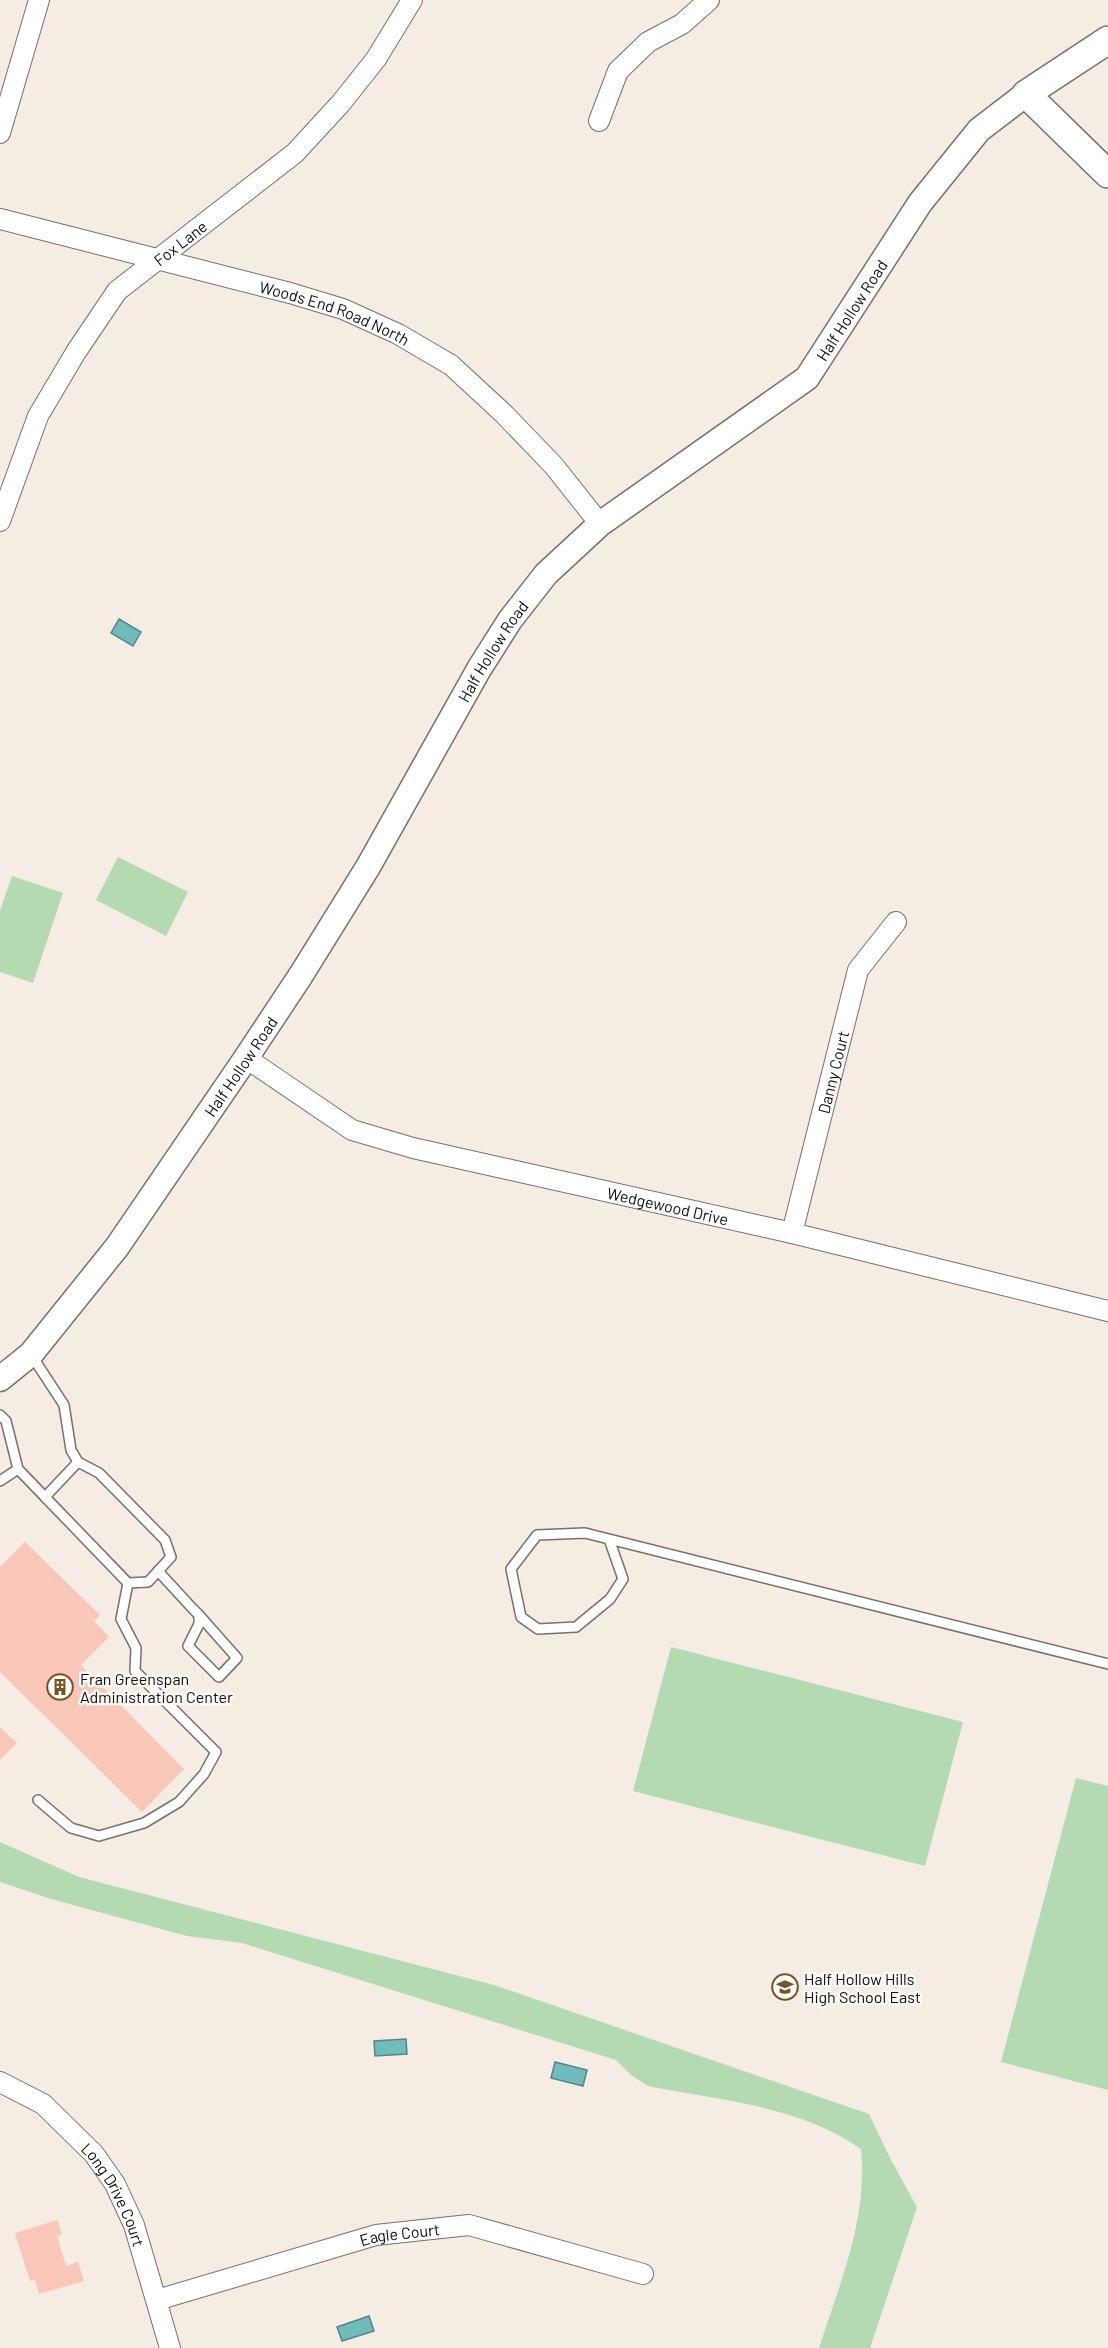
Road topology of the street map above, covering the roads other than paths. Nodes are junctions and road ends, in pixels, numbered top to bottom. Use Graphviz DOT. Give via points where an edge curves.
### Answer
graph roads {
  1 [pos="39,0"];
  2 [pos="412,0"];
  3 [pos="709,0"];
  4 [pos="1108,39"];
  5 [pos="1026,94"];
  6 [pos="599,121"];
  7 [pos="0,133"];
  8 [pos="1108,174"];
  9 [pos="0,219"];
  10 [pos="156,259"];
  11 [pos="0,521"];
  12 [pos="600,524"];
  13 [pos="896,922"];
  14 [pos="246,1058"];
  15 [pos="792,1233"];
  16 [pos="1108,1311"];
  17 [pos="31,1354"];
  18 [pos="0,1379"];
  19 [pos="0,1415"];
  20 [pos="78,1462"];
  21 [pos="18,1469"];
  22 [pos="0,1481"];
  23 [pos="45,1497"];
  24 [pos="609,1539"];
  25 [pos="158,1572"];
  26 [pos="128,1583"];
  27 [pos="199,1615"];
  28 [pos="1108,1664"];
  29 [pos="38,1800"];
  30 [pos="0,2082"];
  31 [pos="644,2274"];
  32 [pos="157,2301"];
  33 [pos="170,2348"];
  1 -- 7 [label="street"];
  2 -- 10 [label="street, Fox Lane" via="376,58 295,153"];
  3 -- 6 [label="street" via="682,24 648,42 618,71"];
  4 -- 5 [label="main road, Half Hollow Road"];
  5 -- 8 [label="main road"];
  5 -- 12 [label="street, Half Hollow Road" via="979,130 920,203 807,378"];
  9 -- 10 [label="street, Woods End Road North"];
  10 -- 11 [label="street, Fox Lane" via="117,291 76,352 38,416"];
  10 -- 12 [label="street, Woods End Road North" via="343,309 398,334 451,365 554,466"];
  12 -- 14 [label="street, Half Hollow Road" via="546,574 510,620 368,867"];
  13 -- 15 [label="street, Danny Court" via="858,970"];
  14 -- 15 [label="street, Wedgewood Drive" via="352,1130 413,1148"];
  14 -- 17 [label="street, Half Hollow Road" via="117,1247"];
  15 -- 16 [label="street, Wedgewood Drive"];
  17 -- 18 [label="street, Half Hollow Road"];
  17 -- 20 [label="lane" via="64,1405 71,1450"];
  19 -- 21 [label="lane" via="6,1421"];
  20 -- 23 [label="lane"];
  20 -- 25 [label="lane" via="99,1473 165,1540 171,1557"];
  21 -- 22 [label="lane"];
  21 -- 23 [label="lane"];
  23 -- 26 [label="lane"];
  24 -- 24 [label="lane" via="585,1533 537,1535 512,1569 521,1617 538,1629 576,1627 610,1599 623,1579"];
  24 -- 28 [label="lane"];
  25 -- 26 [label="lane" via="148,1582"];
  25 -- 27 [label="lane"];
  26 -- 29 [label="lane" via="121,1619 136,1648 135,1671 216,1752 204,1774 178,1802 144,1823 99,1836 72,1828"];
  27 -- 27 [label="lane" via="199,1624 188,1646 219,1677 237,1658"];
  30 -- 32 [label="street, Long Drive Court" via="43,2104 94,2154 115,2184 134,2225"];
  31 -- 32 [label="street, Eagle Court" via="469,2225 376,2235"];
  32 -- 33 [label="street, Long Drive Court"];
}
